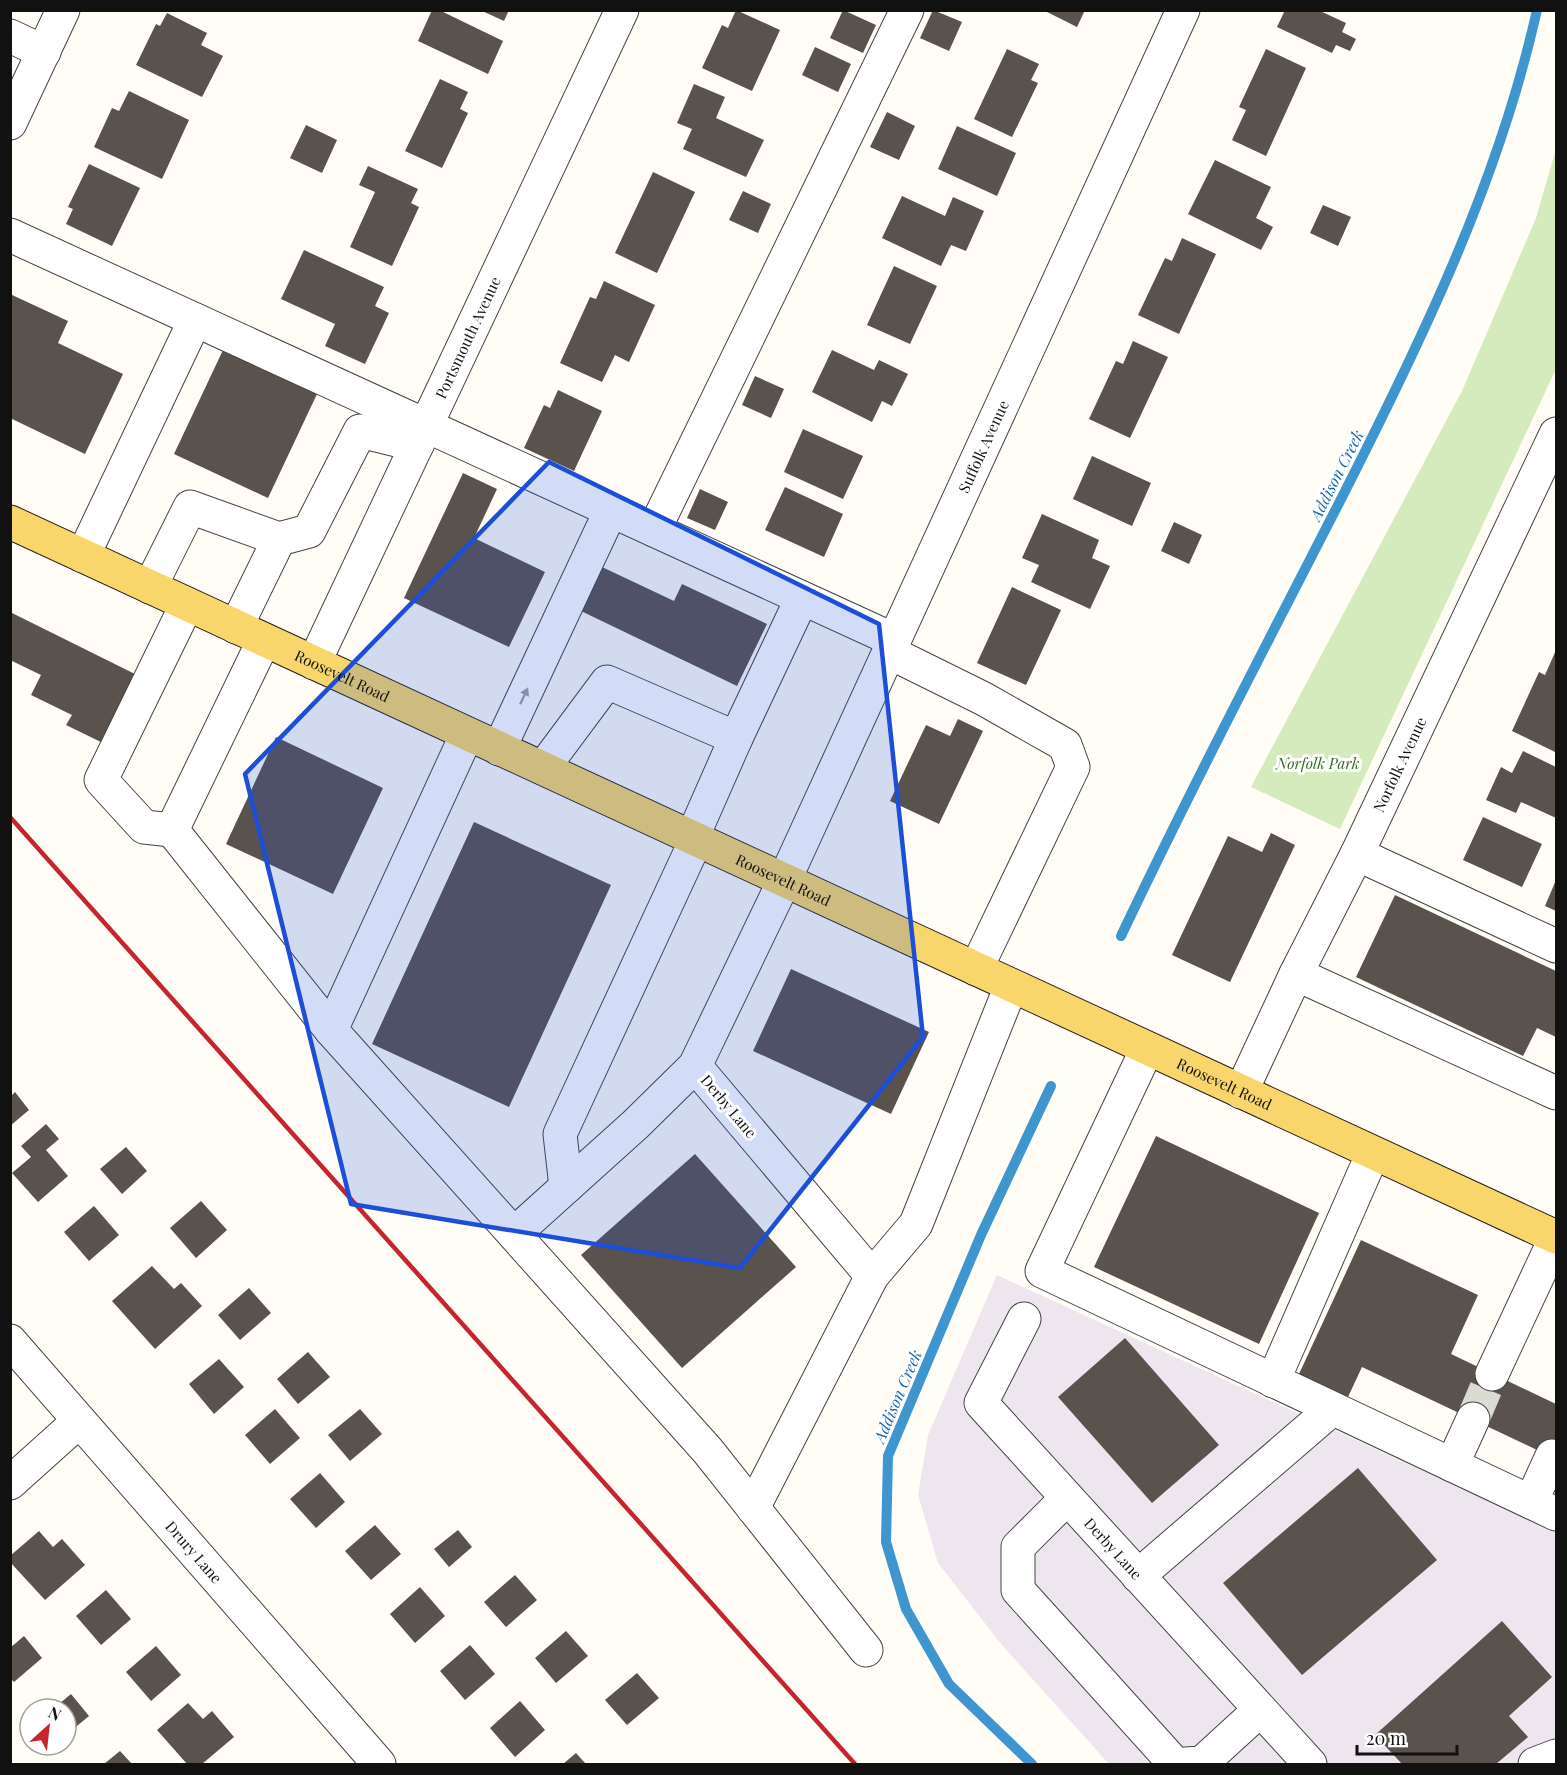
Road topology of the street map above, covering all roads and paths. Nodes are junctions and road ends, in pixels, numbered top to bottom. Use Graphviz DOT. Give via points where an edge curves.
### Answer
graph roads {
  1 [pos="63,10"];
  2 [pos="622,10"];
  3 [pos="907,10"];
  4 [pos="1184,10"];
  5 [pos="10,36"];
  6 [pos="44,52"];
  7 [pos="10,123"];
  8 [pos="10,235"];
  9 [pos="195,320"];
  10 [pos="1557,434"];
  11 [pos="421,435"];
  12 [pos="611,510"];
  13 [pos="10,522"];
  14 [pos="654,530"];
  15 [pos="279,539"];
  16 [pos="83,556"];
  17 [pos="150,587"];
  18 [pos="802,598"];
  19 [pos="187,604"];
  20 [pos="250,633"];
  21 [pos="892,646"];
  22 [pos="314,663"];
  23 [pos="468,734"];
  24 [pos="736,738"];
  25 [pos="499,748"];
  26 [pos="543,768"];
  27 [pos="172,830"];
  28 [pos="694,839"];
  29 [pos="1357,854"];
  30 [pos="784,881"];
  31 [pos="1557,946"];
  32 [pos="976,969"];
  33 [pos="1296,974"];
  34 [pos="1011,986"];
  35 [pos="331,1030"];
  36 [pos="1147,1049"];
  37 [pos="695,1066"];
  38 [pos="1240,1092"];
  39 [pos="1557,1093"];
  40 [pos="1373,1154"];
  41 [pos="566,1187"];
  42 [pos="514,1234"];
  43 [pos="1556,1237"];
  44 [pos="872,1276"];
  45 [pos="1024,1319"];
  46 [pos="10,1341"];
  47 [pos="1492,1374"];
  48 [pos="1273,1382"];
  49 [pos="1332,1409"];
  50 [pos="1473,1419"];
  51 [pos="79,1421"];
  52 [pos="1552,1456"];
  53 [pos="1452,1465"];
  54 [pos="10,1483"];
  55 [pos="1067,1498"];
  56 [pos="753,1508"];
  57 [pos="1544,1508"];
  58 [pos="1138,1576"];
  59 [pos="866,1650"];
  60 [pos="1260,1710"];
  61 [pos="1557,1756"];
  62 [pos="379,1764"];
  63 [pos="1175,1764"];
  64 [pos="1185,1764"];
  65 [pos="1310,1764"];
  66 [pos="1535,1764"];
  1 -- 6 [label="street"];
  2 -- 11 [label="street, Portsmouth Avenue"];
  3 -- 14 [label="street"];
  4 -- 21 [label="street, Suffolk Avenue"];
  5 -- 6 [label="street"];
  6 -- 7 [label="street"];
  8 -- 9 [label="street"];
  9 -- 11 [label="street"];
  9 -- 16 [label="street"];
  10 -- 29 [label="street, Norfolk Avenue"];
  11 -- 12 [label="street"];
  11 -- 15 [label="street" via="360,430 309,531"];
  11 -- 22 [label="street, Portsmouth Avenue"];
  12 -- 14 [label="street"];
  25 -- 12 [label="street, one-way"];
  13 -- 16 [label="main road, Roosevelt Road"];
  14 -- 18 [label="street"];
  15 -- 17 [label="street" via="190,507"];
  15 -- 20 [label="street"];
  16 -- 17 [label="main road, Roosevelt Road"];
  17 -- 19 [label="main road, Roosevelt Road"];
  18 -- 21 [label="street"];
  18 -- 24 [label="street"];
  19 -- 20 [label="main road, Roosevelt Road"];
  19 -- 27 [label="street" via="101,780 144,827"];
  20 -- 22 [label="main road, Roosevelt Road"];
  20 -- 27 [label="street"];
  21 -- 30 [label="street, Suffolk Avenue"];
  21 -- 32 [label="street" via="1065,745 1073,767"];
  22 -- 23 [label="main road, Roosevelt Road"];
  23 -- 25 [label="main road, Roosevelt Road"];
  23 -- 35 [label="street"];
  24 -- 26 [label="street" via="607,682"];
  24 -- 28 [label="street"];
  25 -- 26 [label="main road, Roosevelt Road"];
  26 -- 28 [label="main road, Roosevelt Road"];
  27 -- 35 [label="street"];
  28 -- 30 [label="main road, Roosevelt Road"];
  28 -- 41 [label="street" via="560,1134"];
  29 -- 31 [label="street"];
  29 -- 33 [label="street, Norfolk Avenue"];
  30 -- 32 [label="main road, Roosevelt Road"];
  30 -- 37 [label="street, Derby Lane"];
  32 -- 34 [label="main road, Roosevelt Road"];
  33 -- 38 [label="street, Norfolk Avenue"];
  33 -- 39 [label="street"];
  34 -- 36 [label="main road, Roosevelt Road"];
  34 -- 44 [label="street" via="916,1224"];
  35 -- 42 [label="street"];
  36 -- 38 [label="main road, Roosevelt Road"];
  36 -- 48 [label="street" via="1042,1271"];
  37 -- 41 [label="street"];
  37 -- 44 [label="street, Derby Lane"];
  38 -- 40 [label="main road, Roosevelt Road"];
  40 -- 43 [label="main road, Roosevelt Road"];
  40 -- 48 [label="street"];
  41 -- 42 [label="street"];
  42 -- 56 [label="street" via="708,1451"];
  43 -- 47 [label="street"];
  44 -- 56 [label="street"];
  45 -- 55 [label="street, Derby Lane" via="981,1403"];
  46 -- 51 [label="street, Drury Lane"];
  48 -- 49 [label="street"];
  49 -- 53 [label="street"];
  49 -- 58 [label="street"];
  50 -- 53 [label="street"];
  51 -- 54 [label="street"];
  51 -- 62 [label="street, Drury Lane"];
  52 -- 57 [label="street"];
  53 -- 57 [label="street"];
  55 -- 58 [label="street, Derby Lane"];
  55 -- 63 [label="street" via="1018,1547 1018,1590"];
  56 -- 59 [label="street"];
  58 -- 60 [label="street, Derby Lane"];
  60 -- 64 [label="street" via="1202,1763"];
  60 -- 65 [label="street, Derby Lane"];
  61 -- 66 [label="street"];
}
